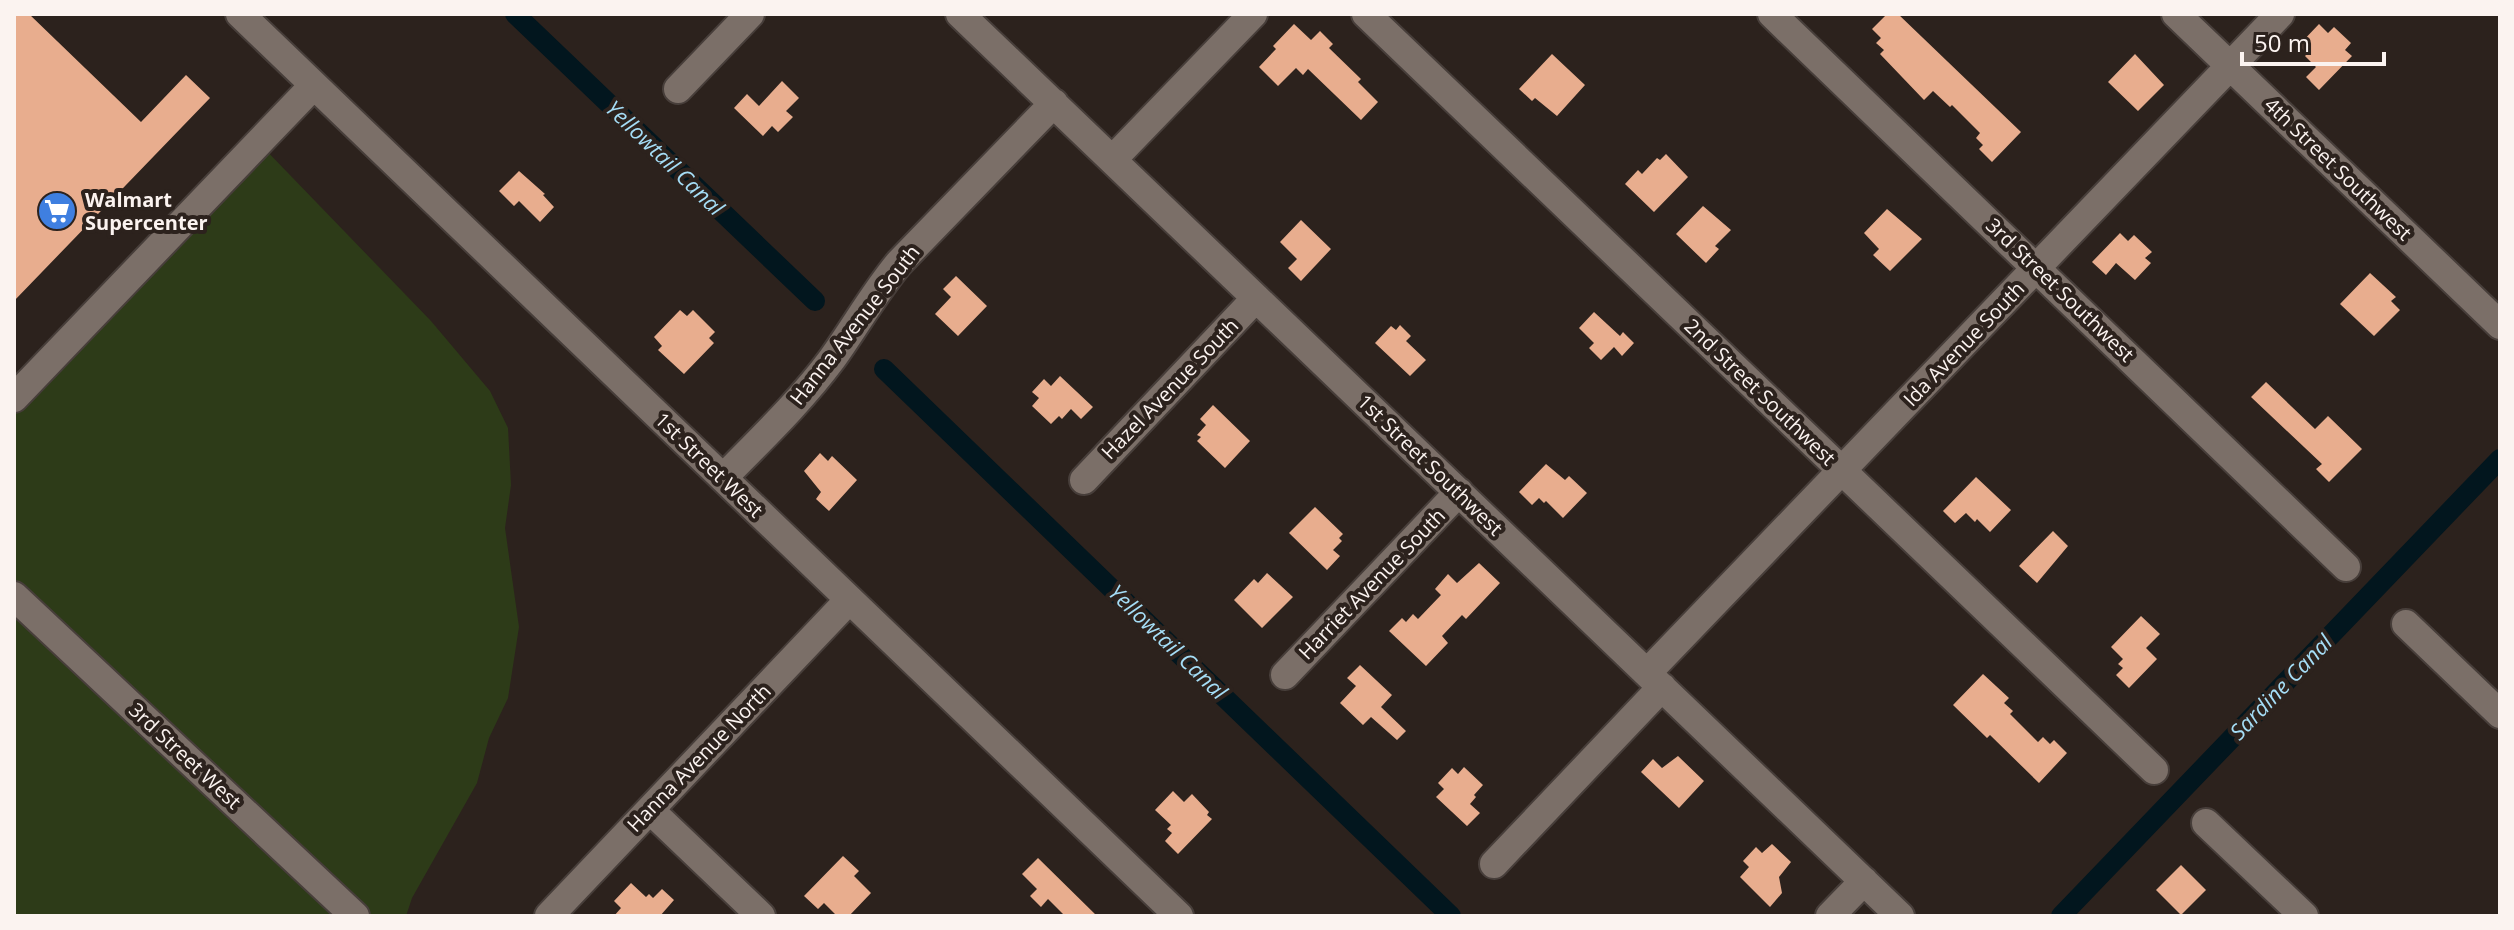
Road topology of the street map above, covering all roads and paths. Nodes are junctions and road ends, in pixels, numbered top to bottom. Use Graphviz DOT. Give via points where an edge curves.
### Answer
graph roads {
  1 [pos="240,14"];
  2 [pos="750,14"];
  3 [pos="960,14"];
  4 [pos="1253,14"];
  5 [pos="1366,14"];
  6 [pos="1772,14"];
  7 [pos="2176,14"];
  8 [pos="2280,14"];
  9 [pos="2230,66"];
  10 [pos="314,85"];
  11 [pos="678,89"];
  12 [pos="1054,103"];
  13 [pos="1112,160"];
  14 [pos="2037,267"];
  15 [pos="1256,298"];
  16 [pos="2500,325"];
  17 [pos="14,398"];
  18 [pos="1842,470"];
  19 [pos="723,478"];
  20 [pos="1084,480"];
  21 [pos="1459,492"];
  22 [pos="2346,567"];
  23 [pos="14,596"];
  24 [pos="849,600"];
  25 [pos="2406,624"];
  26 [pos="1285,675"];
  27 [pos="1655,680"];
  28 [pos="2500,714"];
  29 [pos="2154,770"];
  30 [pos="650,810"];
  31 [pos="2206,823"];
  32 [pos="1494,864"];
  33 [pos="1864,881"];
  34 [pos="355,916"];
  35 [pos="549,916"];
  36 [pos="761,916"];
  37 [pos="1179,916"];
  38 [pos="1830,916"];
  39 [pos="1900,916"];
  40 [pos="2304,916"];
  1 -- 10 [label="street, 1st Street West"];
  2 -- 11 [label="street"];
  3 -- 12 [label="street, 1st Street Southwest"];
  4 -- 13 [label="street"];
  5 -- 18 [label="street, 2nd Street Southwest"];
  6 -- 14 [label="street, 3rd Street Southwest"];
  7 -- 9 [label="street, 4th Street Southwest"];
  8 -- 9 [label="street, Ida Avenue South"];
  9 -- 14 [label="street, Ida Avenue South"];
  9 -- 16 [label="street, 4th Street Southwest"];
  10 -- 17 [label="street"];
  10 -- 19 [label="street, 1st Street West"];
  12 -- 13 [label="street, 1st Street Southwest"];
  12 -- 19 [label="street, Hanna Avenue South" via="899,263 831,361"];
  13 -- 15 [label="street, 1st Street Southwest"];
  14 -- 18 [label="street, Ida Avenue South"];
  14 -- 22 [label="street, 3rd Street Southwest"];
  15 -- 20 [label="street, Hazel Avenue South"];
  15 -- 21 [label="street, 1st Street Southwest"];
  18 -- 27 [label="street, Ida Avenue South"];
  18 -- 29 [label="street, 2nd Street Southwest"];
  19 -- 24 [label="street, 1st Street West"];
  21 -- 26 [label="street, Harriet Avenue South"];
  21 -- 27 [label="street, 1st Street Southwest"];
  23 -- 34 [label="street, 3rd Street West"];
  24 -- 30 [label="street, Hanna Avenue North"];
  24 -- 37 [label="street, 1st Street West"];
  25 -- 28 [label="street"];
  27 -- 32 [label="street, Ida Avenue South"];
  27 -- 33 [label="street, 1st Street Southwest"];
  30 -- 35 [label="street, Hanna Avenue North"];
  30 -- 36 [label="street"];
  31 -- 40 [label="street"];
  33 -- 38 [label="street"];
  33 -- 39 [label="street, 1st Street Southwest"];
}
